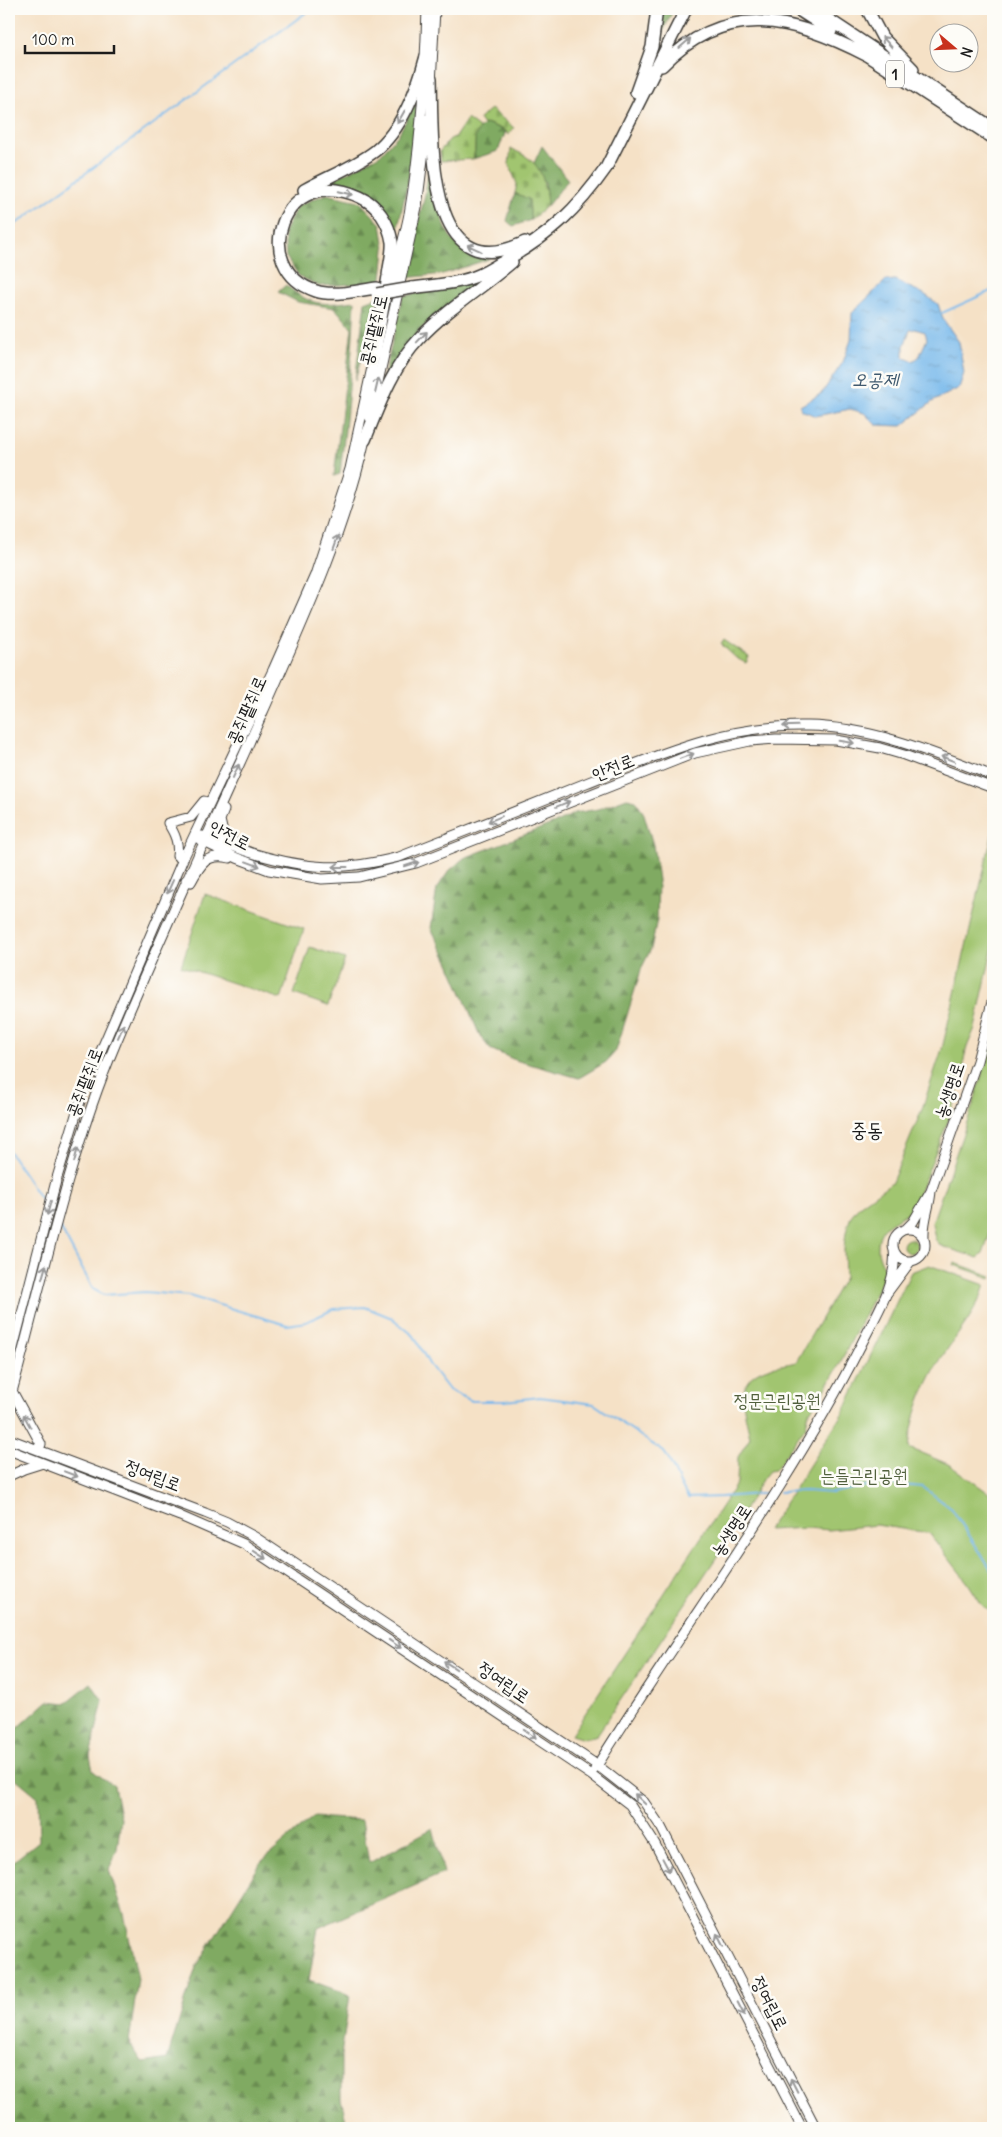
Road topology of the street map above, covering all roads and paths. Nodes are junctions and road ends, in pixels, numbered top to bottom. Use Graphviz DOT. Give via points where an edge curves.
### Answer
graph roads {
  1 [pos="427,9"];
  2 [pos="435,9"];
  3 [pos="657,9"];
  4 [pos="680,9"];
  5 [pos="686,9"];
  6 [pos="797,9"];
  7 [pos="813,9"];
  8 [pos="867,9"];
  9 [pos="426,56"];
  10 [pos="868,56"];
  11 [pos="431,78"];
  12 [pos="639,94"];
  13 [pos="949,99"];
  14 [pos="993,128"];
  15 [pos="993,138"];
  16 [pos="534,241"];
  17 [pos="377,291"];
  18 [pos="375,354"];
  19 [pos="365,440"];
  20 [pos="993,776"];
  21 [pos="993,788"];
  22 [pos="223,800"];
  23 [pos="209,803"];
  24 [pos="194,835"];
  25 [pos="204,840"];
  26 [pos="238,848"];
  27 [pos="237,858"];
  28 [pos="183,859"];
  29 [pos="186,880"];
  30 [pos="993,998"];
  31 [pos="931,1191"];
  32 [pos="906,1229"];
  33 [pos="924,1237"];
  34 [pos="894,1250"];
  35 [pos="910,1262"];
  36 [pos="28,1285"];
  37 [pos="886,1295"];
  38 [pos="30,1326"];
  39 [pos="9,1364"];
  40 [pos="12,1390"];
  41 [pos="9,1403"];
  42 [pos="9,1439"];
  43 [pos="9,1450"];
  44 [pos="39,1450"];
  45 [pos="44,1463"];
  46 [pos="9,1476"];
  47 [pos="294,1563"];
  48 [pos="287,1574"];
  49 [pos="598,1765"];
  50 [pos="591,1775"];
  51 [pos="802,2128"];
  52 [pos="816,2128"];
  1 -- 9 [label="street, 콩쥐팥쥐로"];
  2 -- 11 [label="street, 콩쥐팥쥐로"];
  3 -- 12 [label="highway" via="652,47"];
  4 -- 12 [label="highway"];
  5 -- 12 [label="highway"];
  6 -- 10 [label="highway, 1"];
  7 -- 13 [label="highway, 1"];
  13 -- 8 [label="highway, one-way" via="919,75 882,37"];
  9 -- 17 [label="highway, one-way" via="410,102 376,150 294,195 281,210 272,237 285,277 298,289 320,298"];
  9 -- 18 [label="street, 콩쥐팥쥐로" via="408,214"];
  12 -- 10 [label="highway, one-way" via="671,54 695,34 722,20 751,15 792,21"];
  10 -- 15 [label="highway, 1"];
  16 -- 11 [label="highway, one-way" via="484,252 468,246 454,233 443,206 435,165"];
  19 -- 11 [label="street, 콩쥐팥쥐로, one-way" via="417,207"];
  12 -- 16 [label="highway" via="606,168 589,192 572,212"];
  13 -- 14 [label="highway, 1"];
  16 -- 17 [label="highway" via="461,276"];
  19 -- 16 [label="highway, one-way" via="386,389 418,340"];
  17 -- 18 [label="highway, one-way" via="317,292 292,275 285,264 279,234 290,208 318,191 335,190 362,198 384,217 392,243"];
  18 -- 23 [label="street, 콩쥐팥쥐로" via="350,469 315,575"];
  22 -- 19 [label="street, 콩쥐팥쥐로, one-way" via="333,549 349,504"];
  20 -- 26 [label="street, 안전로, one-way" via="914,746 859,732 809,726 752,728 709,737 675,749 399,858 345,868 314,867 294,865"];
  27 -- 21 [label="street, 안전로, one-way" via="269,870 322,879 389,871 695,753 776,738 836,740 880,748"];
  22 -- 25 [label="street, 콩쥐팥쥐로"];
  22 -- 26 [label="street" via="228,802 220,820 221,827 232,842 238,844"];
  23 -- 24 [label="street, 콩쥐팥쥐로"];
  23 -- 28 [label="street" via="204,801 191,817 168,823 178,846 177,856"];
  24 -- 25 [label="street, 안전로"];
  24 -- 28 [label="street, 콩쥐팥쥐로"];
  25 -- 26 [label="street, 안전로"];
  25 -- 27 [label="street, 안전로"];
  25 -- 29 [label="street, 콩쥐팥쥐로"];
  27 -- 29 [label="street" via="214,856 200,866 191,882"];
  28 -- 36 [label="street, 콩쥐팥쥐로, one-way" via="82,1095"];
  38 -- 29 [label="street, 콩쥐팥쥐로, one-way" via="90,1106"];
  30 -- 31 [label="street, 농생명로" via="974,1069"];
  31 -- 32 [label="street"];
  31 -- 33 [label="street" via="924,1220"];
  32 -- 33 [label="street" via="919,1232"];
  32 -- 34 [label="street" via="894,1239"];
  33 -- 35 [label="street" via="926,1247 923,1255"];
  34 -- 35 [label="street" via="900,1258"];
  34 -- 37 [label="street" via="895,1259"];
  35 -- 37 [label="street"];
  36 -- 38 [label="street" via="34,1287"];
  36 -- 39 [label="street, 콩쥐팥쥐로"];
  37 -- 49 [label="street, 농생명로" via="850,1366 790,1468"];
  38 -- 40 [label="street, 콩쥐팥쥐로"];
  40 -- 41 [label="street, 콩쥐팥쥐로"];
  44 -- 40 [label="street, one-way" via="41,1444"];
  42 -- 44 [label="street, 정여립로"];
  43 -- 45 [label="street, 정여립로"];
  44 -- 47 [label="street, 정여립로" via="227,1522"];
  45 -- 46 [label="street"];
  45 -- 48 [label="street, 정여립로, one-way" via="217,1531 244,1544"];
  47 -- 48 [label="street"];
  49 -- 47 [label="street, 정여립로, one-way"];
  48 -- 50 [label="street, 정여립로, one-way"];
  49 -- 50 [label="street, 농생명로"];
  52 -- 49 [label="street, 정여립로, one-way" via="661,1827 644,1802"];
  50 -- 51 [label="street, 정여립로, one-way" via="630,1805 655,1844"];
}
